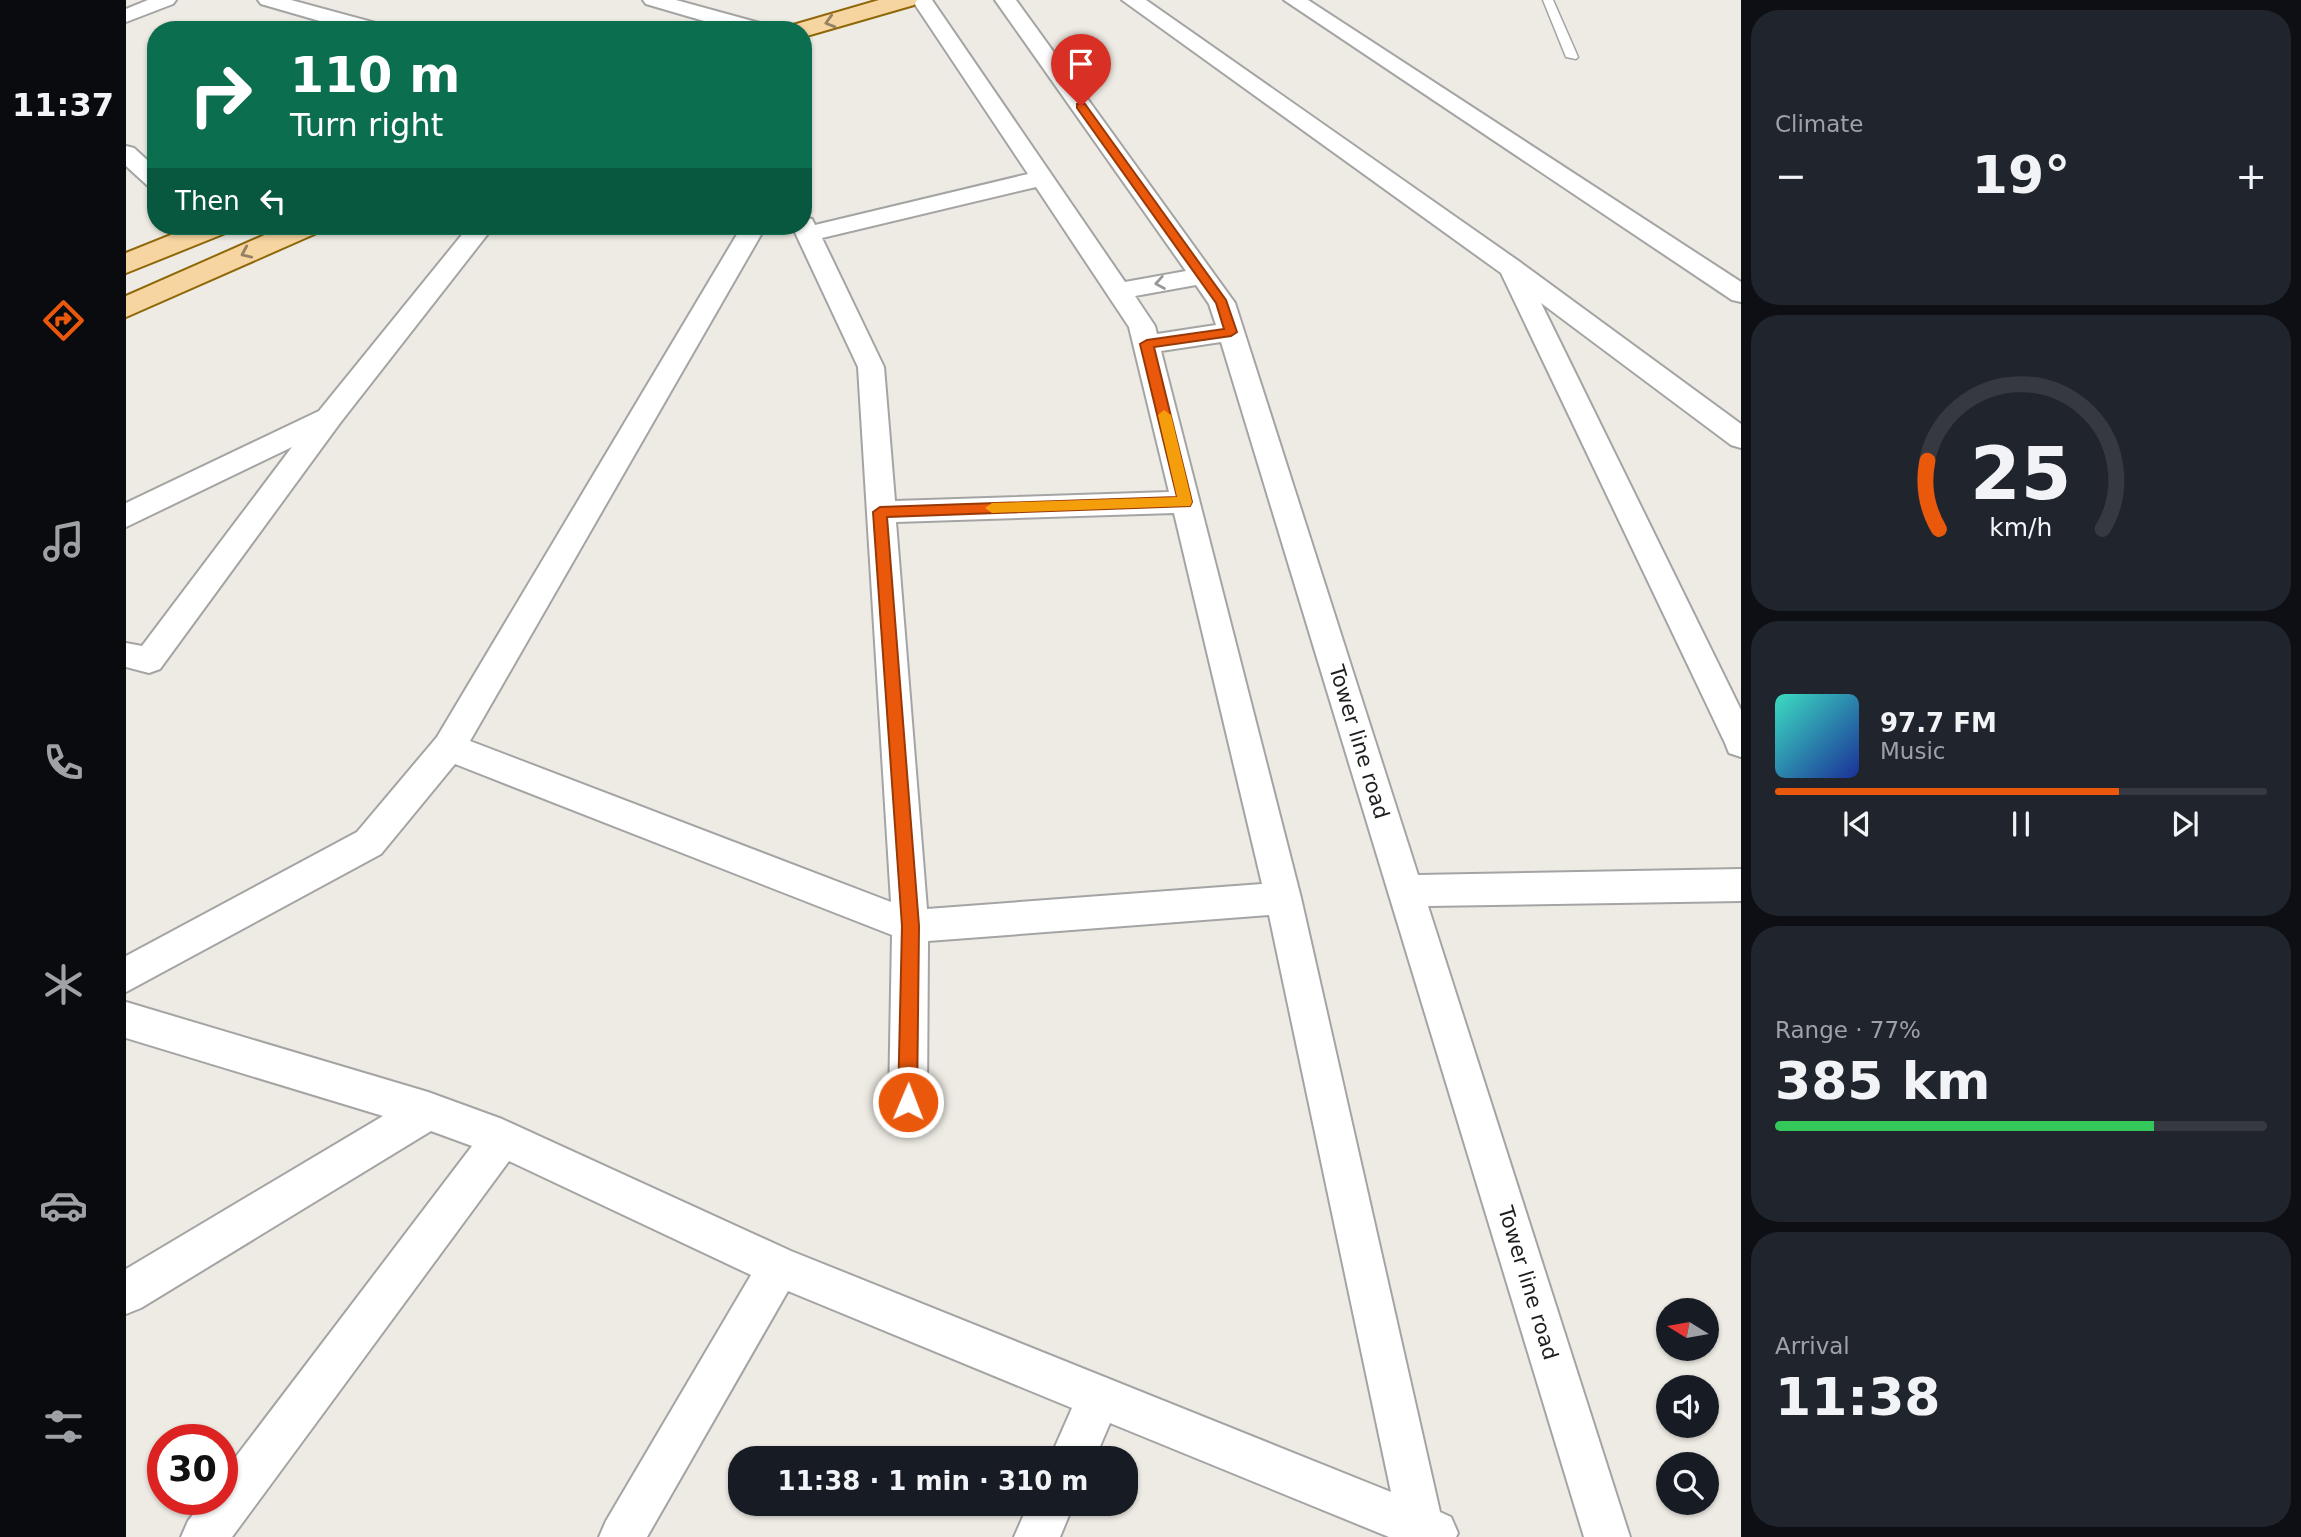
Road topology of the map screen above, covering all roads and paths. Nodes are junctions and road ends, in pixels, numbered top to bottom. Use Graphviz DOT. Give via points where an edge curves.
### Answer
graph roads {
  1 [pos="166,0"];
  2 [pos="268,0"];
  3 [pos="653,0"];
  4 [pos="905,0"];
  5 [pos="922,0"];
  6 [pos="1005,0"];
  7 [pos="1132,0"];
  8 [pos="1294,0"];
  9 [pos="1548,0"];
  10 [pos="126,16"];
  11 [pos="343,21"];
  12 [pos="727,21"];
  13 [pos="812,27"];
  14 [pos="1572,57"];
  15 [pos="126,153"];
  16 [pos="147,173"];
  17 [pos="1042,178"];
  18 [pos="812,227"];
  19 [pos="192,235"];
  20 [pos="289,235"];
  21 [pos="475,235"];
  22 [pos="749,235"];
  23 [pos="808,235"];
  24 [pos="126,264"];
  25 [pos="1511,268"];
  26 [pos="1202,276"];
  27 [pos="1118,290"];
  28 [pos="1741,294"];
  29 [pos="126,307"];
  30 [pos="1231,332"];
  31 [pos="1147,344"];
  32 [pos="330,416"];
  33 [pos="1741,438"];
  34 [pos="1185,502"];
  35 [pos="880,512"];
  36 [pos="126,516"];
  37 [pos="126,655"];
  38 [pos="1741,743"];
  39 [pos="449,747"];
  40 [pos="1741,885"];
  41 [pos="1405,891"];
  42 [pos="1283,898"];
  43 [pos="910,926"];
  44 [pos="126,975"];
  45 [pos="126,1020"];
  46 [pos="908,1102"];
  47 [pos="428,1111"];
  48 [pos="502,1138"];
  49 [pos="779,1267"];
  50 [pos="126,1293"];
  51 [pos="1098,1398"];
  52 [pos="1077,1446"];
  53 [pos="1046,1516"];
  54 [pos="1429,1533"];
  55 [pos="204,1537"];
  56 [pos="622,1537"];
  57 [pos="1037,1537"];
  58 [pos="1608,1537"];
  1 -- 10 [label="street"];
  2 -- 11 [label="street"];
  3 -- 12 [label="street"];
  4 -- 13 [label="main road, one-way"];
  5 -- 17 [label="street"];
  6 -- 26 [label="street, Tower line road"];
  7 -- 25 [label="street"];
  8 -- 28 [label="street"];
  9 -- 14 [label="lane"];
  15 -- 16 [label="street"];
  17 -- 18 [label="street"];
  17 -- 27 [label="street"];
  19 -- 24 [label="main road"];
  20 -- 29 [label="main road, one-way"];
  21 -- 32 [label="street"];
  22 -- 39 [label="street"];
  23 -- 35 [label="street" via="871,367"];
  25 -- 33 [label="street"];
  25 -- 38 [label="street"];
  26 -- 27 [label="street, one-way"];
  26 -- 30 [label="street, Tower line road" via="1222,303"];
  27 -- 31 [label="street" via="1142,326"];
  30 -- 31 [label="street"];
  30 -- 41 [label="street, Tower line road"];
  31 -- 34 [label="street"];
  32 -- 36 [label="street"];
  32 -- 37 [label="street" via="149,660"];
  34 -- 35 [label="street"];
  34 -- 42 [label="street"];
  35 -- 43 [label="street"];
  39 -- 43 [label="street"];
  39 -- 44 [label="street" via="369,843"];
  40 -- 41 [label="street"];
  41 -- 58 [label="street, Tower line road"];
  42 -- 43 [label="street"];
  42 -- 54 [label="street"];
  43 -- 46 [label="street"];
  45 -- 47 [label="street"];
  47 -- 48 [label="street"];
  47 -- 50 [label="street"];
  48 -- 49 [label="street"];
  48 -- 55 [label="street"];
  49 -- 51 [label="street"];
  49 -- 56 [label="street"];
  51 -- 52 [label="street"];
  51 -- 54 [label="street"];
  53 -- 57 [label="street"];
}
